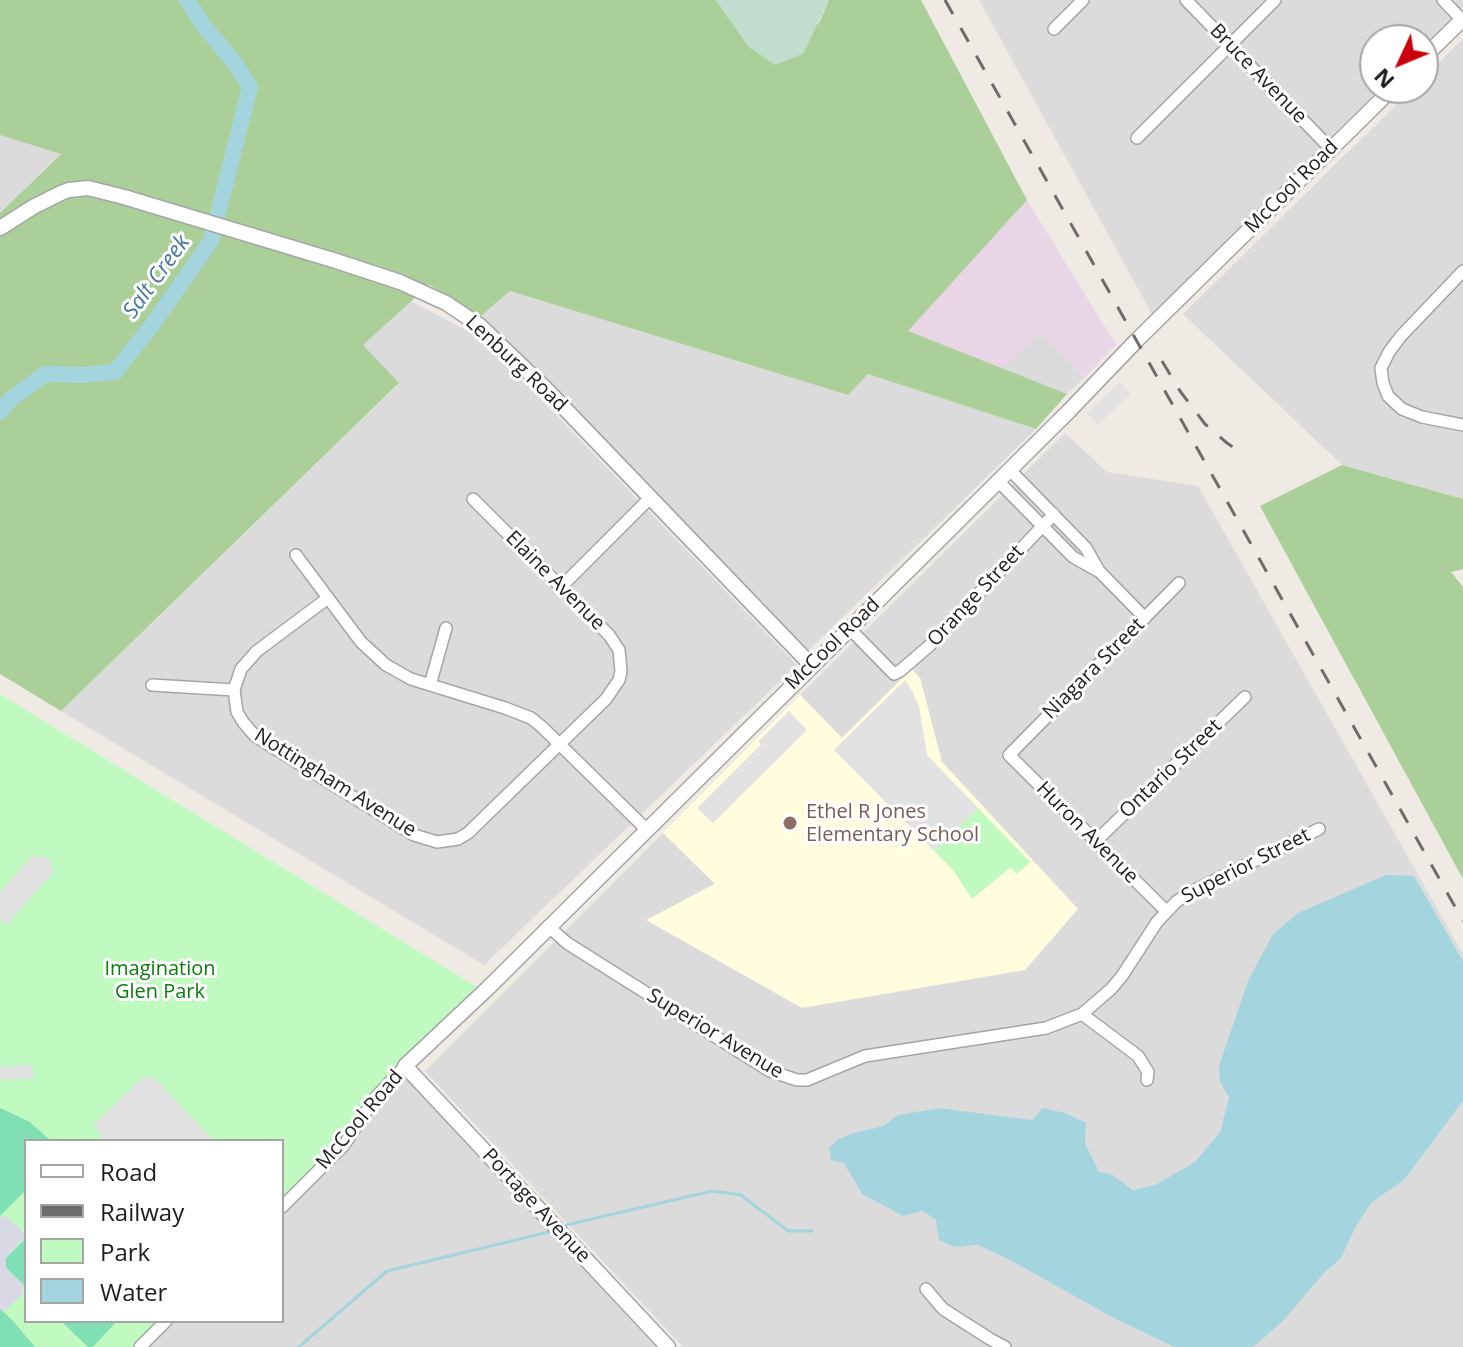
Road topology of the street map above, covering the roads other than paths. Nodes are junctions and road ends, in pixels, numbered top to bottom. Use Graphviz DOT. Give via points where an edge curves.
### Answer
graph roads {
  1 [pos="1083,0"];
  2 [pos="1186,0"];
  3 [pos="1275,0"];
  4 [pos="1443,0"];
  5 [pos="1463,20"];
  6 [pos="1054,29"];
  7 [pos="1439,43"];
  8 [pos="1230,44"];
  9 [pos="1377,104"];
  10 [pos="1137,138"];
  11 [pos="1331,149"];
  12 [pos="0,228"];
  13 [pos="1463,271"];
  14 [pos="1463,425"];
  15 [pos="1009,469"];
  16 [pos="998,481"];
  17 [pos="650,498"];
  18 [pos="473,499"];
  19 [pos="1054,514"];
  20 [pos="1042,526"];
  21 [pos="296,555"];
  22 [pos="1099,571"];
  23 [pos="1179,583"];
  24 [pos="561,587"];
  25 [pos="328,598"];
  26 [pos="1145,618"];
  27 [pos="446,628"];
  28 [pos="850,629"];
  29 [pos="812,666"];
  30 [pos="152,685"];
  31 [pos="430,685"];
  32 [pos="234,690"];
  33 [pos="1245,697"];
  34 [pos="560,745"];
  35 [pos="1009,755"];
  36 [pos="646,829"];
  37 [pos="1319,829"];
  38 [pos="1096,841"];
  39 [pos="1166,911"];
  40 [pos="548,926"];
  41 [pos="1082,1014"];
  42 [pos="405,1066"];
  43 [pos="1147,1080"];
  44 [pos="284,1205"];
  45 [pos="926,1289"];
  46 [pos="164,1323"];
  47 [pos="140,1347"];
  48 [pos="668,1347"];
  49 [pos="1005,1347"];
  1 -- 6 [label="street"];
  2 -- 8 [label="street, Bruce Avenue"];
  3 -- 8 [label="street"];
  4 -- 5 [label="street"];
  5 -- 7 [label="street"];
  8 -- 10 [label="street"];
  8 -- 11 [label="street, Bruce Avenue"];
  9 -- 11 [label="street, McCool Road"];
  11 -- 15 [label="street, McCool Road"];
  12 -- 17 [label="street, Lenburg Road" via="61,193 99,190 400,282 479,325"];
  13 -- 14 [label="street" via="1401,336 1381,368 1388,396 1402,409"];
  15 -- 16 [label="street, McCool Road"];
  15 -- 19 [label="street"];
  16 -- 20 [label="street"];
  16 -- 28 [label="street, McCool Road"];
  17 -- 24 [label="street"];
  17 -- 29 [label="street, Lenburg Road"];
  18 -- 24 [label="street, Elaine Avenue"];
  19 -- 20 [label="street, Orange Street"];
  19 -- 22 [label="street" via="1086,548"];
  20 -- 22 [label="street" via="1073,557"];
  20 -- 28 [label="street, Orange Street" via="929,646 894,674"];
  21 -- 25 [label="street"];
  22 -- 26 [label="street"];
  23 -- 26 [label="street, Niagara Street"];
  24 -- 34 [label="street, Elaine Avenue" via="614,642 621,671 613,691"];
  25 -- 31 [label="street" via="375,656 398,673"];
  25 -- 32 [label="street" via="247,661"];
  26 -- 35 [label="street, Niagara Street"];
  27 -- 31 [label="street"];
  28 -- 29 [label="street, McCool Road"];
  29 -- 36 [label="street, McCool Road"];
  30 -- 32 [label="street"];
  31 -- 34 [label="street" via="531,718"];
  32 -- 34 [label="street, Nottingham Avenue" via="237,712 255,736 414,835 437,842 468,833"];
  33 -- 38 [label="street, Ontario Street"];
  34 -- 36 [label="street"];
  35 -- 38 [label="street, Huron Avenue"];
  36 -- 40 [label="street, McCool Road"];
  37 -- 39 [label="street, Superior Street" via="1187,894"];
  38 -- 39 [label="street, Huron Avenue"];
  39 -- 41 [label="street, Superior Street" via="1122,976"];
  40 -- 41 [label="street, Superior Avenue" via="770,1071 797,1080 818,1077 865,1056 1046,1028"];
  40 -- 42 [label="street, McCool Road"];
  41 -- 43 [label="street" via="1138,1056"];
  42 -- 44 [label="street, McCool Road" via="375,1098 344,1145"];
  42 -- 48 [label="street, Portage Avenue"];
  45 -- 49 [label="street" via="943,1309"];
  46 -- 47 [label="street"];
}
